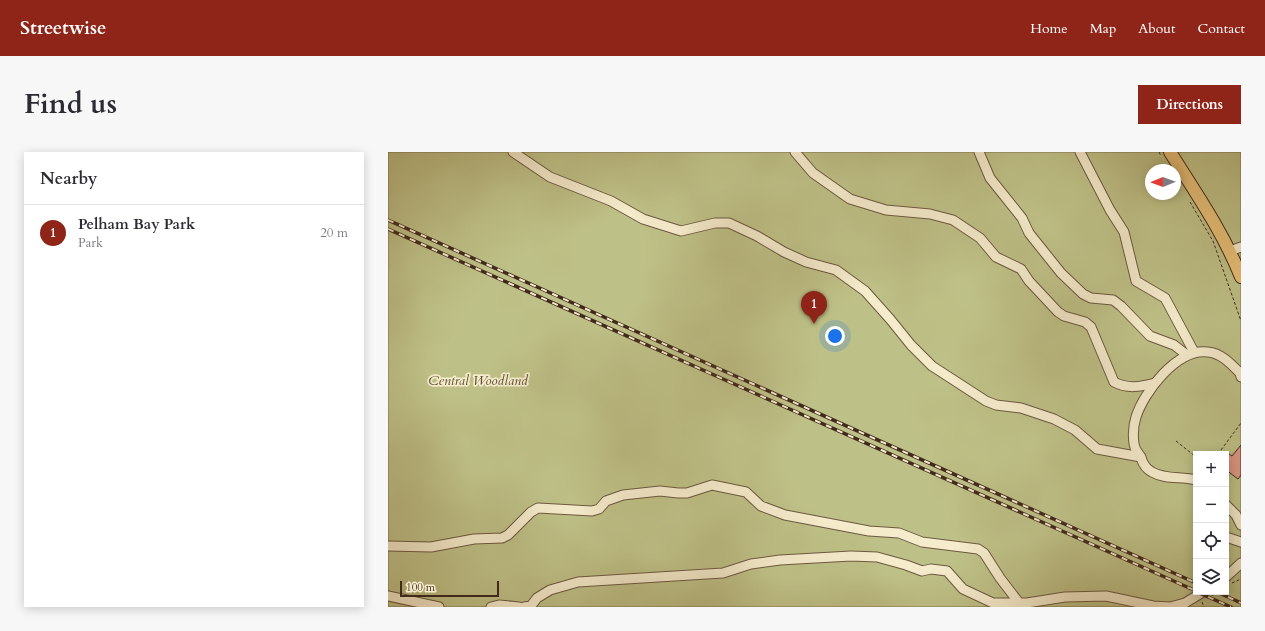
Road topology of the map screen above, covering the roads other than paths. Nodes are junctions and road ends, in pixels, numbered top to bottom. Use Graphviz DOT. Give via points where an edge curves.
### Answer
graph roads {
  1 [pos="513,152"];
  2 [pos="795,152"];
  3 [pos="980,152"];
  4 [pos="1080,152"];
  5 [pos="1170,152"];
  6 [pos="1236,249"];
  7 [pos="1241,277"];
  8 [pos="1191,354"];
  9 [pos="1241,377"];
  10 [pos="1155,383"];
  11 [pos="1134,442"];
  12 [pos="1120,453"];
  13 [pos="1141,457"];
  14 [pos="1193,479"];
  15 [pos="1229,508"];
  16 [pos="1241,525"];
  17 [pos="1229,538"];
  18 [pos="1241,542"];
  19 [pos="388,546"];
  20 [pos="1241,563"];
  21 [pos="1229,574"];
  22 [pos="1198,595"];
  23 [pos="388,596"];
  24 [pos="1020,604"];
  25 [pos="993,605"];
  26 [pos="1183,605"];
  27 [pos="439,607"];
  28 [pos="491,607"];
  29 [pos="519,607"];
  30 [pos="524,607"];
  1 -- 12 [label="lane" via="550,176 611,201 643,219 680,231 715,223 729,223 806,262 836,270 865,290 910,345 932,366 986,401 1021,408 1054,419 1075,430 1096,449"];
  2 -- 10 [label="lane" via="813,173 850,200 886,210 930,214 953,220 980,238 996,257 1020,269 1058,312 1085,322 1091,327 1114,382 1121,386 1134,387"];
  3 -- 8 [label="lane" via="990,178 1022,218 1029,234 1061,273 1083,294 1091,298 1113,300 1150,336"];
  4 -- 8 [label="lane" via="1124,232 1136,282 1165,298"];
  5 -- 6 [label="main road" via="1216,226"];
  6 -- 7 [label="main road"];
  8 -- 9 [label="lane" via="1208,352 1220,356 1240,373"];
  8 -- 10 [label="lane"];
  10 -- 11 [label="lane" via="1136,418"];
  11 -- 12 [label="lane"];
  11 -- 13 [label="lane"];
  12 -- 13 [label="lane"];
  13 -- 14 [label="lane" via="1151,472 1165,478"];
  15 -- 16 [label="lane"];
  17 -- 18 [label="lane"];
  19 -- 24 [label="lane" via="431,547 474,539 502,538 538,508 592,512 606,501 624,495 660,491 687,493 712,486 746,492 761,506 785,516 868,531 899,533 922,542 978,549 984,553"];
  20 -- 21 [label="lane"];
  22 -- 26 [label="lane"];
  23 -- 27 [label="lane"];
  24 -- 25 [label="lane"];
  24 -- 26 [label="lane" via="1066,597 1106,596 1153,606"];
  25 -- 30 [label="lane" via="963,589 947,572 922,571 877,557 851,556 780,560 722,572 578,582 550,590 537,598 531,606"];
  28 -- 29 [label="lane"];
}
